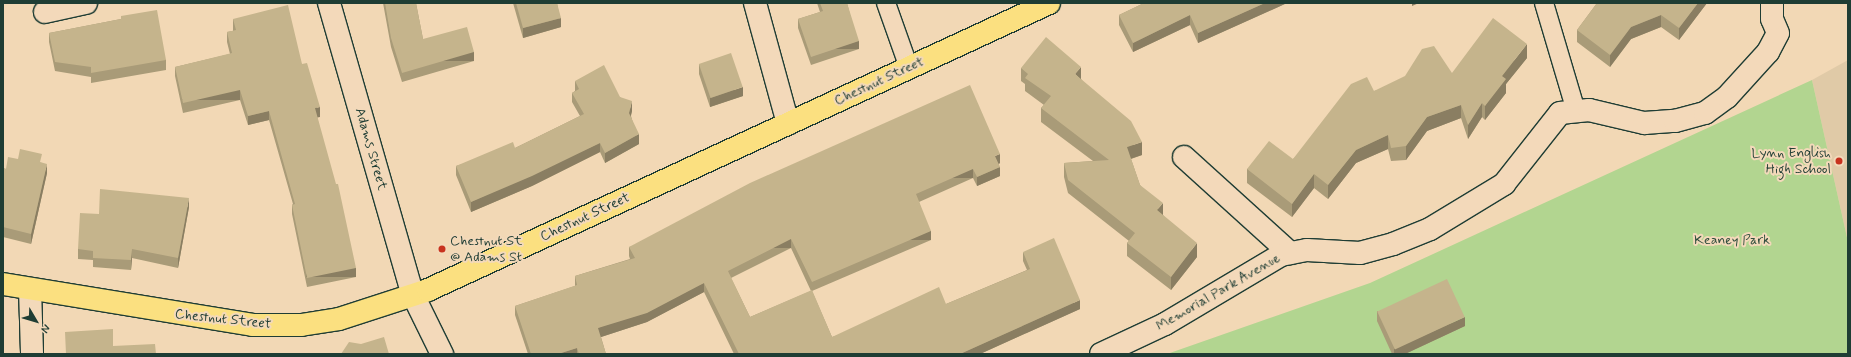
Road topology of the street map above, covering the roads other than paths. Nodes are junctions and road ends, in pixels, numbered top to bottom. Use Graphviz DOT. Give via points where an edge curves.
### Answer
graph roads {
  1 [pos="86,3"];
  2 [pos="329,3"];
  3 [pos="755,3"];
  4 [pos="886,3"];
  5 [pos="1049,3"];
  6 [pos="1544,3"];
  7 [pos="1772,3"];
  8 [pos="45,12"];
  9 [pos="909,68"];
  10 [pos="1576,111"];
  11 [pos="788,124"];
  12 [pos="1184,157"];
  13 [pos="1290,253"];
  14 [pos="3,284"];
  15 [pos="30,289"];
  16 [pos="413,296"];
  17 [pos="32,354"];
  18 [pos="442,354"];
  19 [pos="1101,354"];
  1 -- 8 [label="street"];
  2 -- 16 [label="street, Adams Street"];
  3 -- 11 [label="street"];
  4 -- 9 [label="lane"];
  5 -- 9 [label="main road, Chestnut Street"];
  6 -- 10 [label="lane"];
  7 -- 10 [label="street, Memorial Park Avenue" via="1772,19 1778,33 1768,52 1727,97 1705,113 1675,121 1644,124 1589,110"];
  9 -- 11 [label="main road, Chestnut Street"];
  10 -- 13 [label="street, Memorial Park Avenue" via="1560,113 1504,184 1430,229 1393,244 1360,253 1307,250"];
  11 -- 16 [label="main road, Chestnut Street"];
  12 -- 13 [label="street"];
  13 -- 19 [label="street, Memorial Park Avenue" via="1281,254 1165,324"];
  14 -- 15 [label="main road, Chestnut Street"];
  15 -- 16 [label="main road, Chestnut Street" via="253,325 301,325 339,318"];
  15 -- 17 [label="street"];
  16 -- 18 [label="street, Adams Street"];
}
